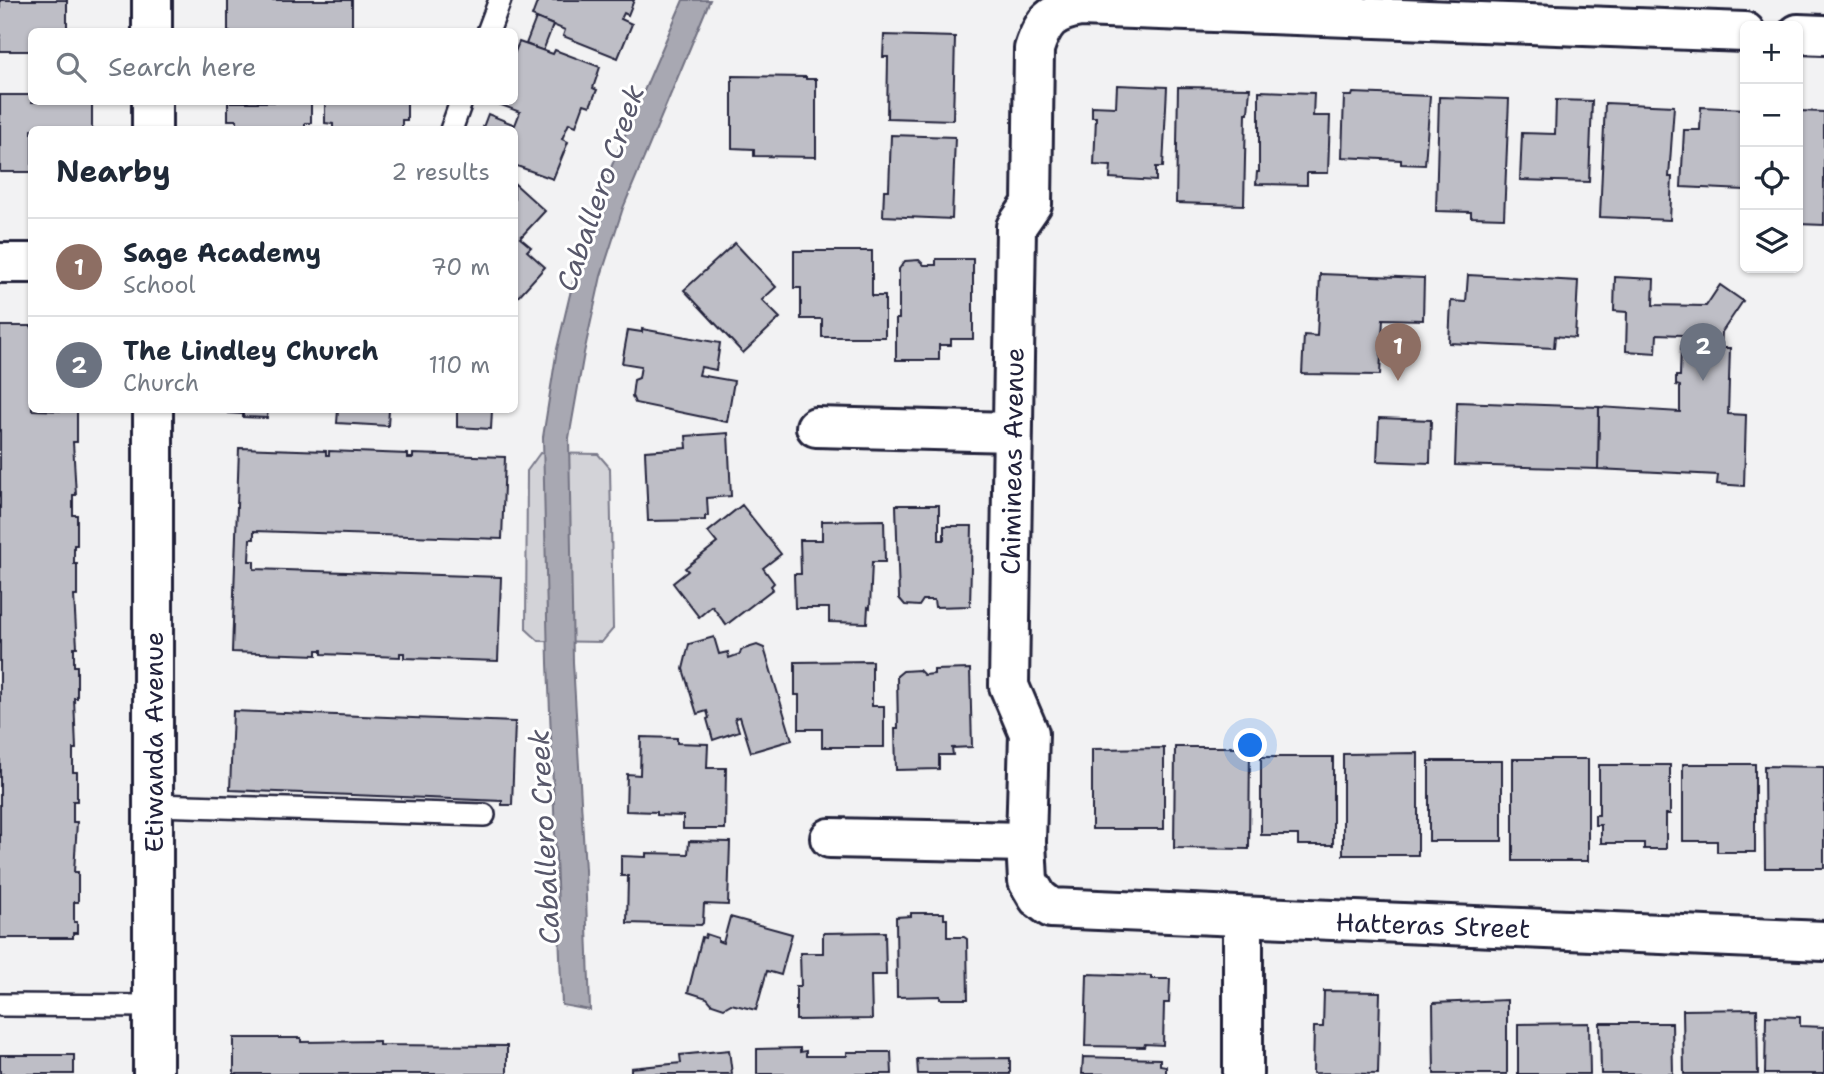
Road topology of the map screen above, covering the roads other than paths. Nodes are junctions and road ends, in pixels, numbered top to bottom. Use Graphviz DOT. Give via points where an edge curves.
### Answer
graph roads {
  1 [pos="152,0"];
  2 [pos="500,0"];
  3 [pos="152,28"];
  4 [pos="490,28"];
  5 [pos="1740,32"];
  6 [pos="1803,34"];
  7 [pos="1824,35"];
  8 [pos="152,105"];
  9 [pos="460,105"];
  10 [pos="152,126"];
  11 [pos="452,126"];
  12 [pos="0,263"];
  13 [pos="28,263"];
  14 [pos="153,413"];
  15 [pos="816,427"];
  16 [pos="1012,432"];
  17 [pos="153,805"];
  18 [pos="484,815"];
  19 [pos="830,838"];
  20 [pos="1026,842"];
  21 [pos="1043,904"];
  22 [pos="1243,917"];
  23 [pos="1824,940"];
  24 [pos="0,1005"];
  25 [pos="153,1006"];
  26 [pos="153,1074"];
  27 [pos="1243,1074"];
  1 -- 3 [label="street"];
  2 -- 4 [label="lane"];
  5 -- 16 [label="street, Chimineas Avenue" via="1080,8 1049,18 1034,49 1032,204 1016,227"];
  6 -- 7 [label="street"];
  8 -- 10 [label="street"];
  9 -- 11 [label="lane"];
  12 -- 13 [label="street"];
  14 -- 17 [label="street, Etiwanda Avenue"];
  15 -- 16 [label="street"];
  16 -- 20 [label="street, Chimineas Avenue" via="1009,686 1029,733"];
  17 -- 18 [label="lane"];
  17 -- 25 [label="street, Etiwanda Avenue"];
  19 -- 20 [label="street"];
  20 -- 21 [label="street, Chimineas Avenue" via="1028,881"];
  21 -- 22 [label="street, Hatteras Street" via="1059,910"];
  22 -- 23 [label="street, Hatteras Street"];
  22 -- 27 [label="street"];
  24 -- 25 [label="lane"];
  25 -- 26 [label="street, Etiwanda Avenue"];
}
